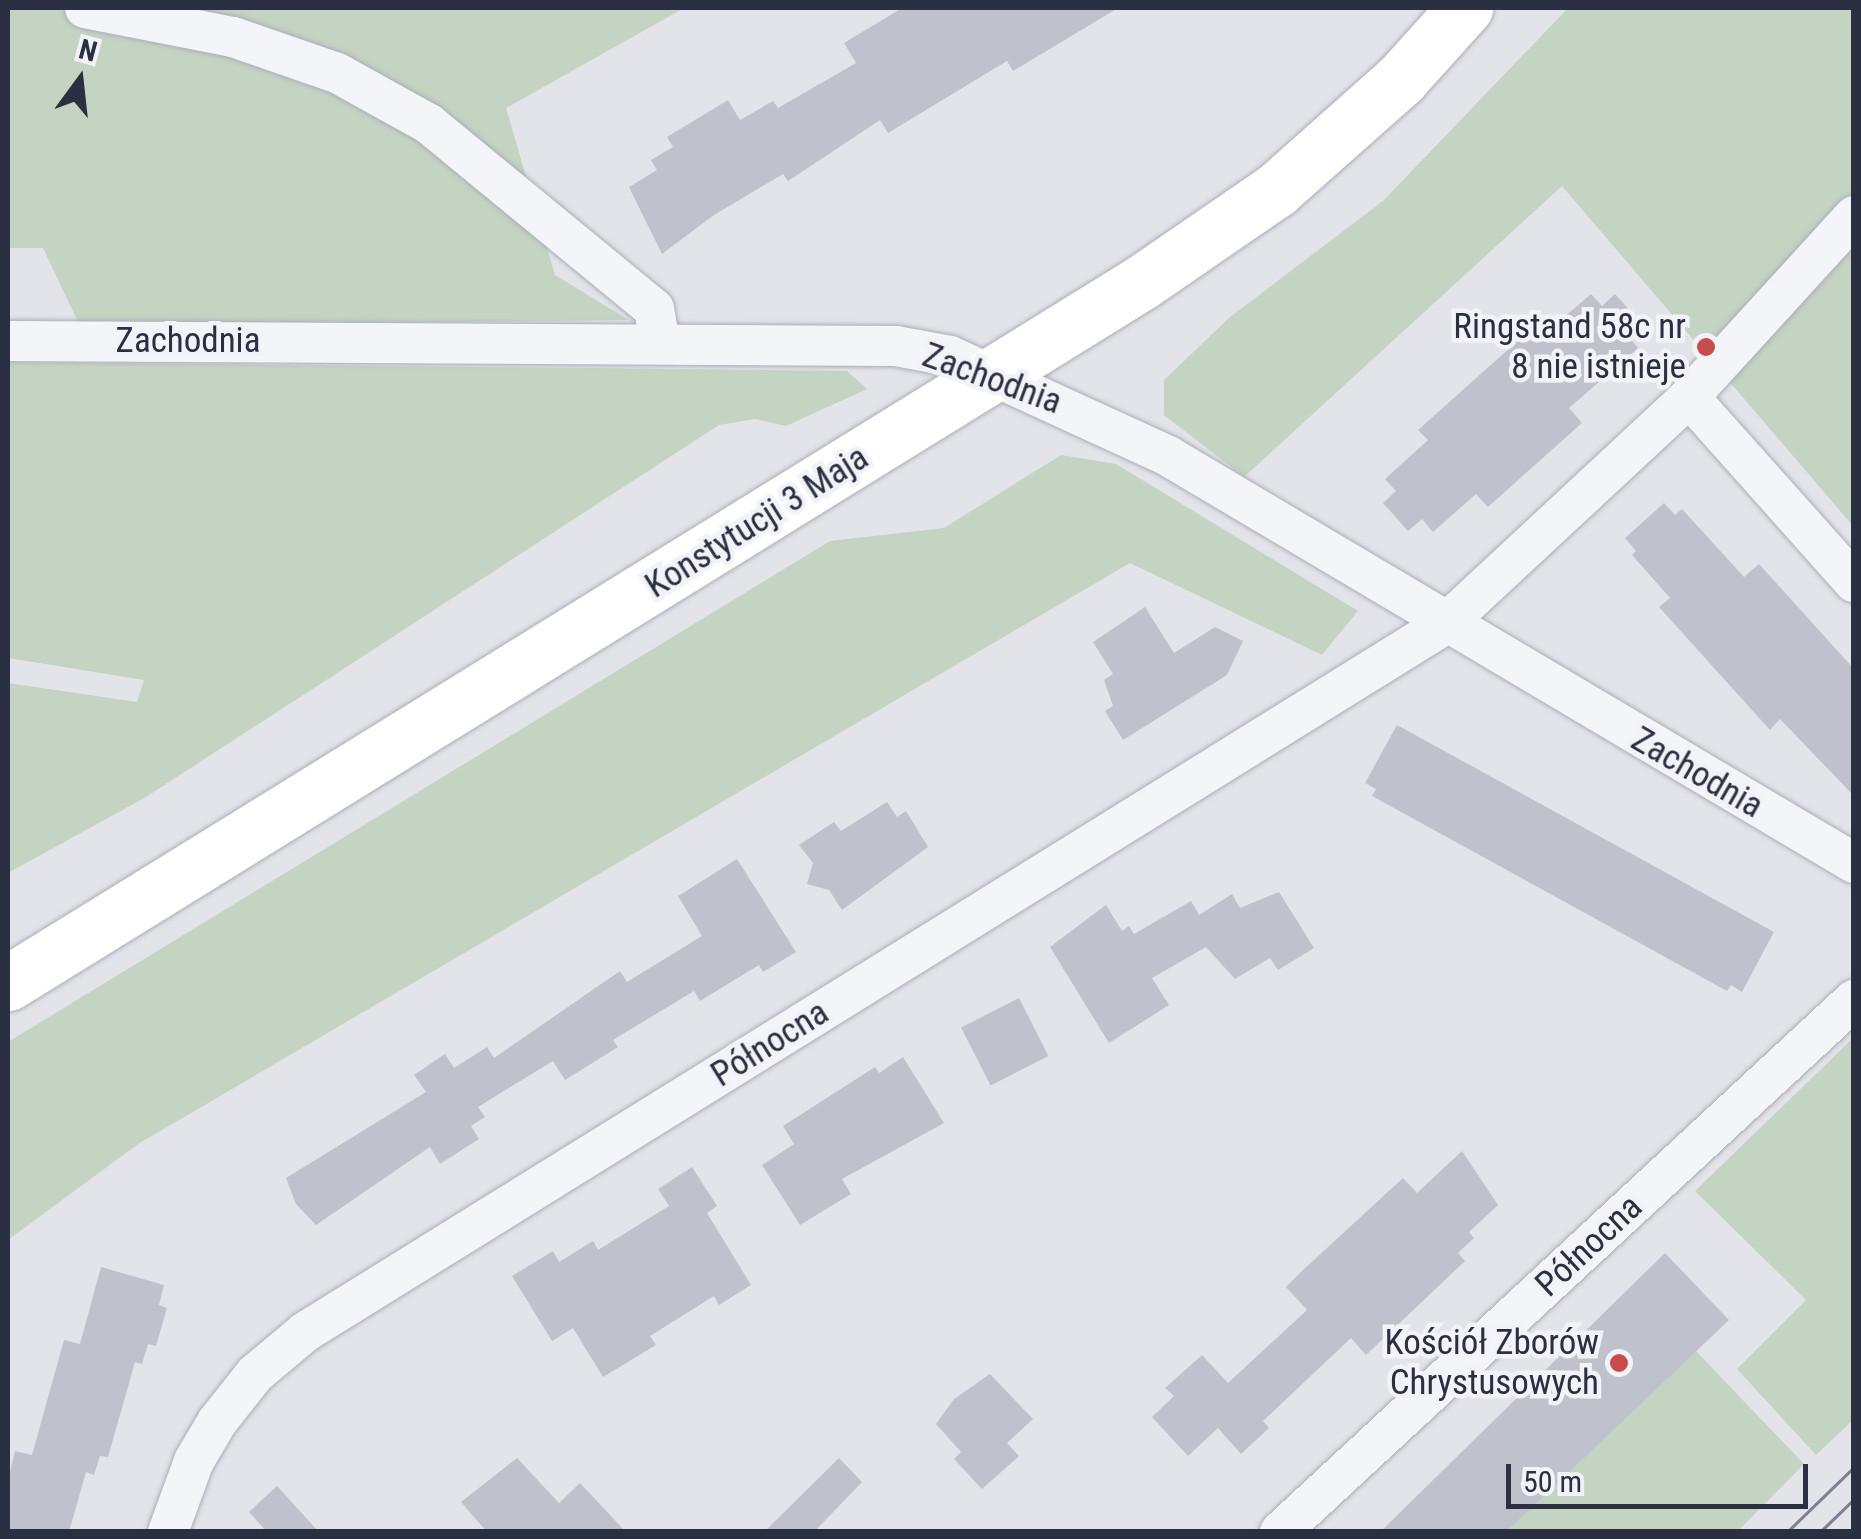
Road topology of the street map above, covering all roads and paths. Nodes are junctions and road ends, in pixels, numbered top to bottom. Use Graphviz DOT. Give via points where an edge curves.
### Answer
graph roads {
  1 [pos="85,8"];
  2 [pos="1465,8"];
  3 [pos="1854,216"];
  4 [pos="8,341"];
  5 [pos="660,343"];
  6 [pos="993,376"];
  7 [pos="1690,397"];
  8 [pos="1854,582"];
  9 [pos="1444,626"];
  10 [pos="1854,863"];
  11 [pos="8,983"];
  12 [pos="1854,1000"];
  13 [pos="168,1532"];
  14 [pos="1280,1532"];
  1 -- 5 [label="street" via="233,37 337,73 429,124 654,309"];
  2 -- 6 [label="street, Konstytucji 3 Maja" via="1401,79 1276,190"];
  3 -- 7 [label="street, Północna"];
  4 -- 5 [label="street, Zachodnia"];
  5 -- 6 [label="street, Zachodnia" via="896,346 950,356"];
  6 -- 9 [label="street, Zachodnia" via="1168,456"];
  6 -- 11 [label="street, Konstytucji 3 Maja"];
  7 -- 8 [label="street"];
  7 -- 9 [label="street, Północna"];
  9 -- 10 [label="street, Zachodnia"];
  9 -- 13 [label="street, Północna" via="305,1332 255,1374 217,1422 194,1461"];
  12 -- 14 [label="street, Północna"];
}
